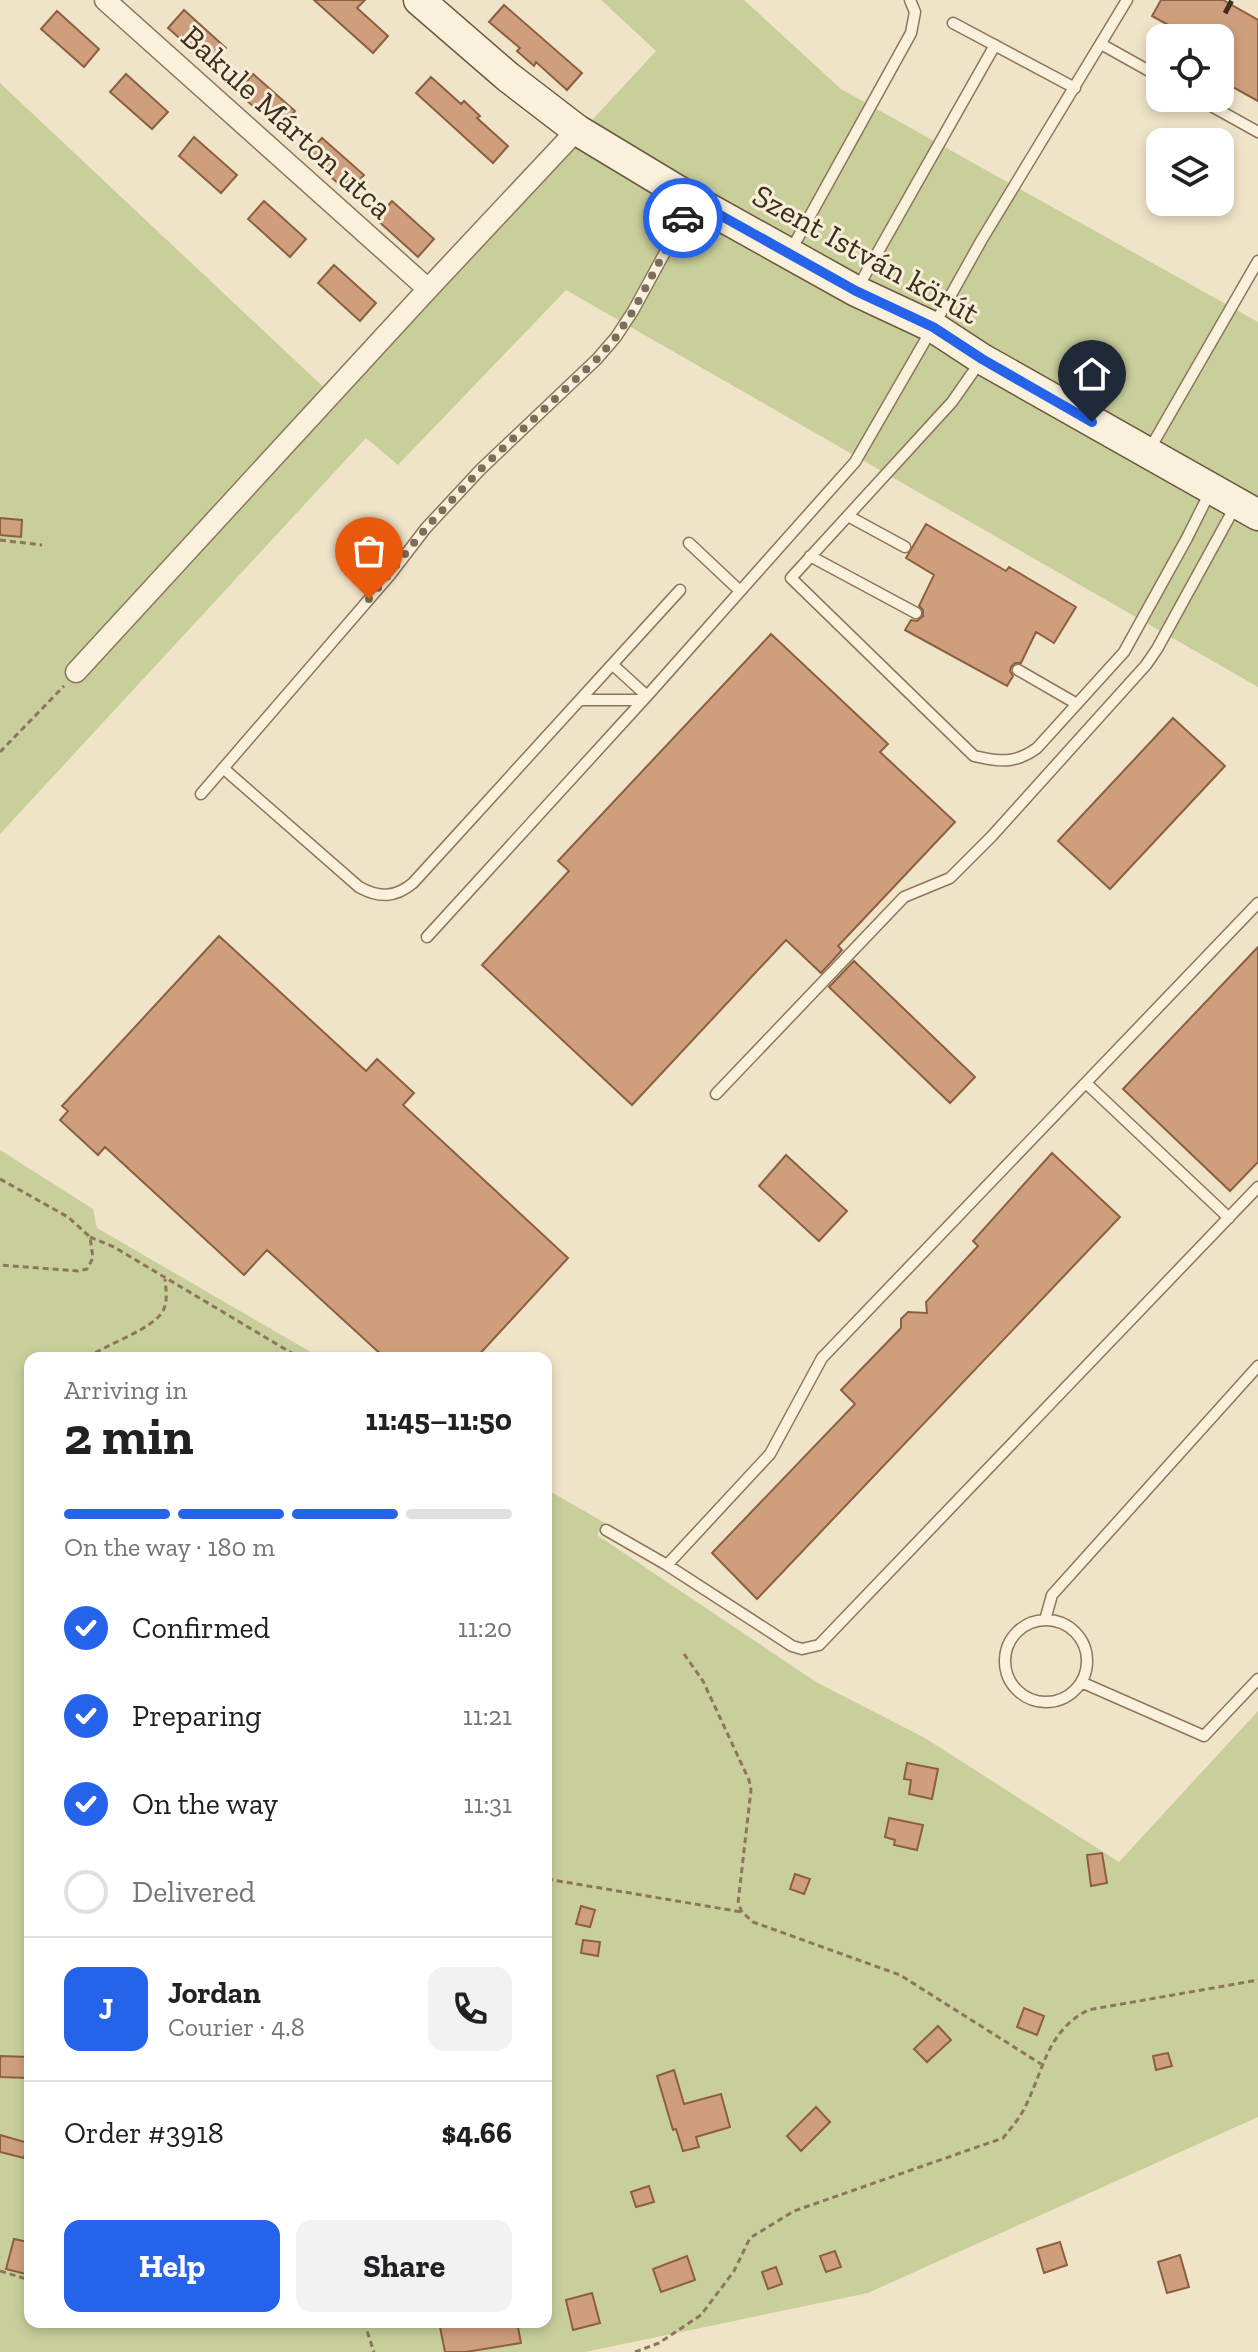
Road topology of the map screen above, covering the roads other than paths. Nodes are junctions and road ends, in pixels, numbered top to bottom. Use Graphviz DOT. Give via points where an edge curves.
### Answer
graph roads {
  1 [pos="105,0"];
  2 [pos="419,0"];
  3 [pos="910,0"];
  4 [pos="1123,1"];
  5 [pos="953,23"];
  6 [pos="1101,44"];
  7 [pos="995,45"];
  8 [pos="1146,69"];
  9 [pos="1075,88"];
  10 [pos="1222,112"];
  11 [pos="577,130"];
  12 [pos="1258,132"];
  13 [pos="693,200"];
  14 [pos="789,253"];
  15 [pos="1258,261"];
  16 [pos="428,289"];
  17 [pos="856,291"];
  18 [pos="933,327"];
  19 [pos="982,359"];
  20 [pos="1147,453"];
  21 [pos="1236,502"];
  22 [pos="848,516"];
  23 [pos="689,543"];
  24 [pos="905,547"];
  25 [pos="810,556"];
  26 [pos="680,590"];
  27 [pos="740,591"];
  28 [pos="916,613"];
  29 [pos="613,665"];
  30 [pos="1018,670"];
  31 [pos="76,672"];
  32 [pos="645,698"];
  33 [pos="580,700"];
  34 [pos="1077,704"];
  35 [pos="223,768"];
  36 [pos="201,794"];
  37 [pos="1258,903"];
  38 [pos="427,937"];
  39 [pos="1087,1084"];
  40 [pos="716,1094"];
  41 [pos="1258,1187"];
  42 [pos="1229,1218"];
  43 [pos="1258,1366"];
  44 [pos="606,1530"];
  45 [pos="667,1565"];
  46 [pos="1045,1620"];
  47 [pos="1258,1679"];
  48 [pos="1081,1682"];
  1 -- 16 [label="street, Bakule Márton utca"];
  2 -- 11 [label="street, Szent István körút"];
  3 -- 14 [label="lane" via="915,12 911,33"];
  4 -- 6 [label="lane"];
  5 -- 7 [label="lane"];
  6 -- 8 [label="lane"];
  6 -- 9 [label="lane"];
  7 -- 9 [label="lane"];
  7 -- 17 [label="lane"];
  9 -- 18 [label="lane"];
  10 -- 12 [label="lane"];
  11 -- 13 [label="street, Szent István körút"];
  11 -- 16 [label="street"];
  13 -- 14 [label="street, Szent István körút"];
  13 -- 35 [label="lane" via="616,337 426,528"];
  14 -- 17 [label="street, Szent István körút"];
  15 -- 20 [label="lane"];
  16 -- 31 [label="street"];
  17 -- 18 [label="street, Szent István körút"];
  18 -- 19 [label="street, Szent István körút"];
  18 -- 27 [label="lane" via="855,462"];
  19 -- 20 [label="street, Szent István körút"];
  19 -- 22 [label="lane" via="952,402"];
  20 -- 21 [label="street, Szent István körút"];
  21 -- 34 [label="lane" via="1187,538 1124,652"];
  21 -- 40 [label="lane" via="1146,665 950,878 904,897"];
  22 -- 24 [label="lane"];
  22 -- 25 [label="lane"];
  23 -- 27 [label="lane"];
  25 -- 28 [label="lane"];
  25 -- 34 [label="lane" via="791,578 974,756 1023,758"];
  26 -- 29 [label="lane"];
  27 -- 32 [label="lane"];
  29 -- 32 [label="lane"];
  29 -- 33 [label="lane"];
  30 -- 34 [label="lane"];
  32 -- 33 [label="lane"];
  32 -- 38 [label="lane"];
  33 -- 35 [label="lane" via="413,883 388,896 359,887"];
  35 -- 36 [label="lane"];
  37 -- 39 [label="lane"];
  39 -- 42 [label="lane"];
  39 -- 45 [label="lane" via="822,1358 770,1454"];
  41 -- 42 [label="lane"];
  42 -- 45 [label="lane" via="819,1645 792,1646"];
  43 -- 46 [label="lane" via="1052,1595"];
  44 -- 45 [label="lane"];
  46 -- 48 [label="lane" via="1066,1625 1081,1640 1087,1661"];
  46 -- 48 [label="lane" via="1026,1625 1007,1646 1005,1666 1013,1687 1032,1700 1054,1701"];
  47 -- 48 [label="lane" via="1204,1736"];
}
